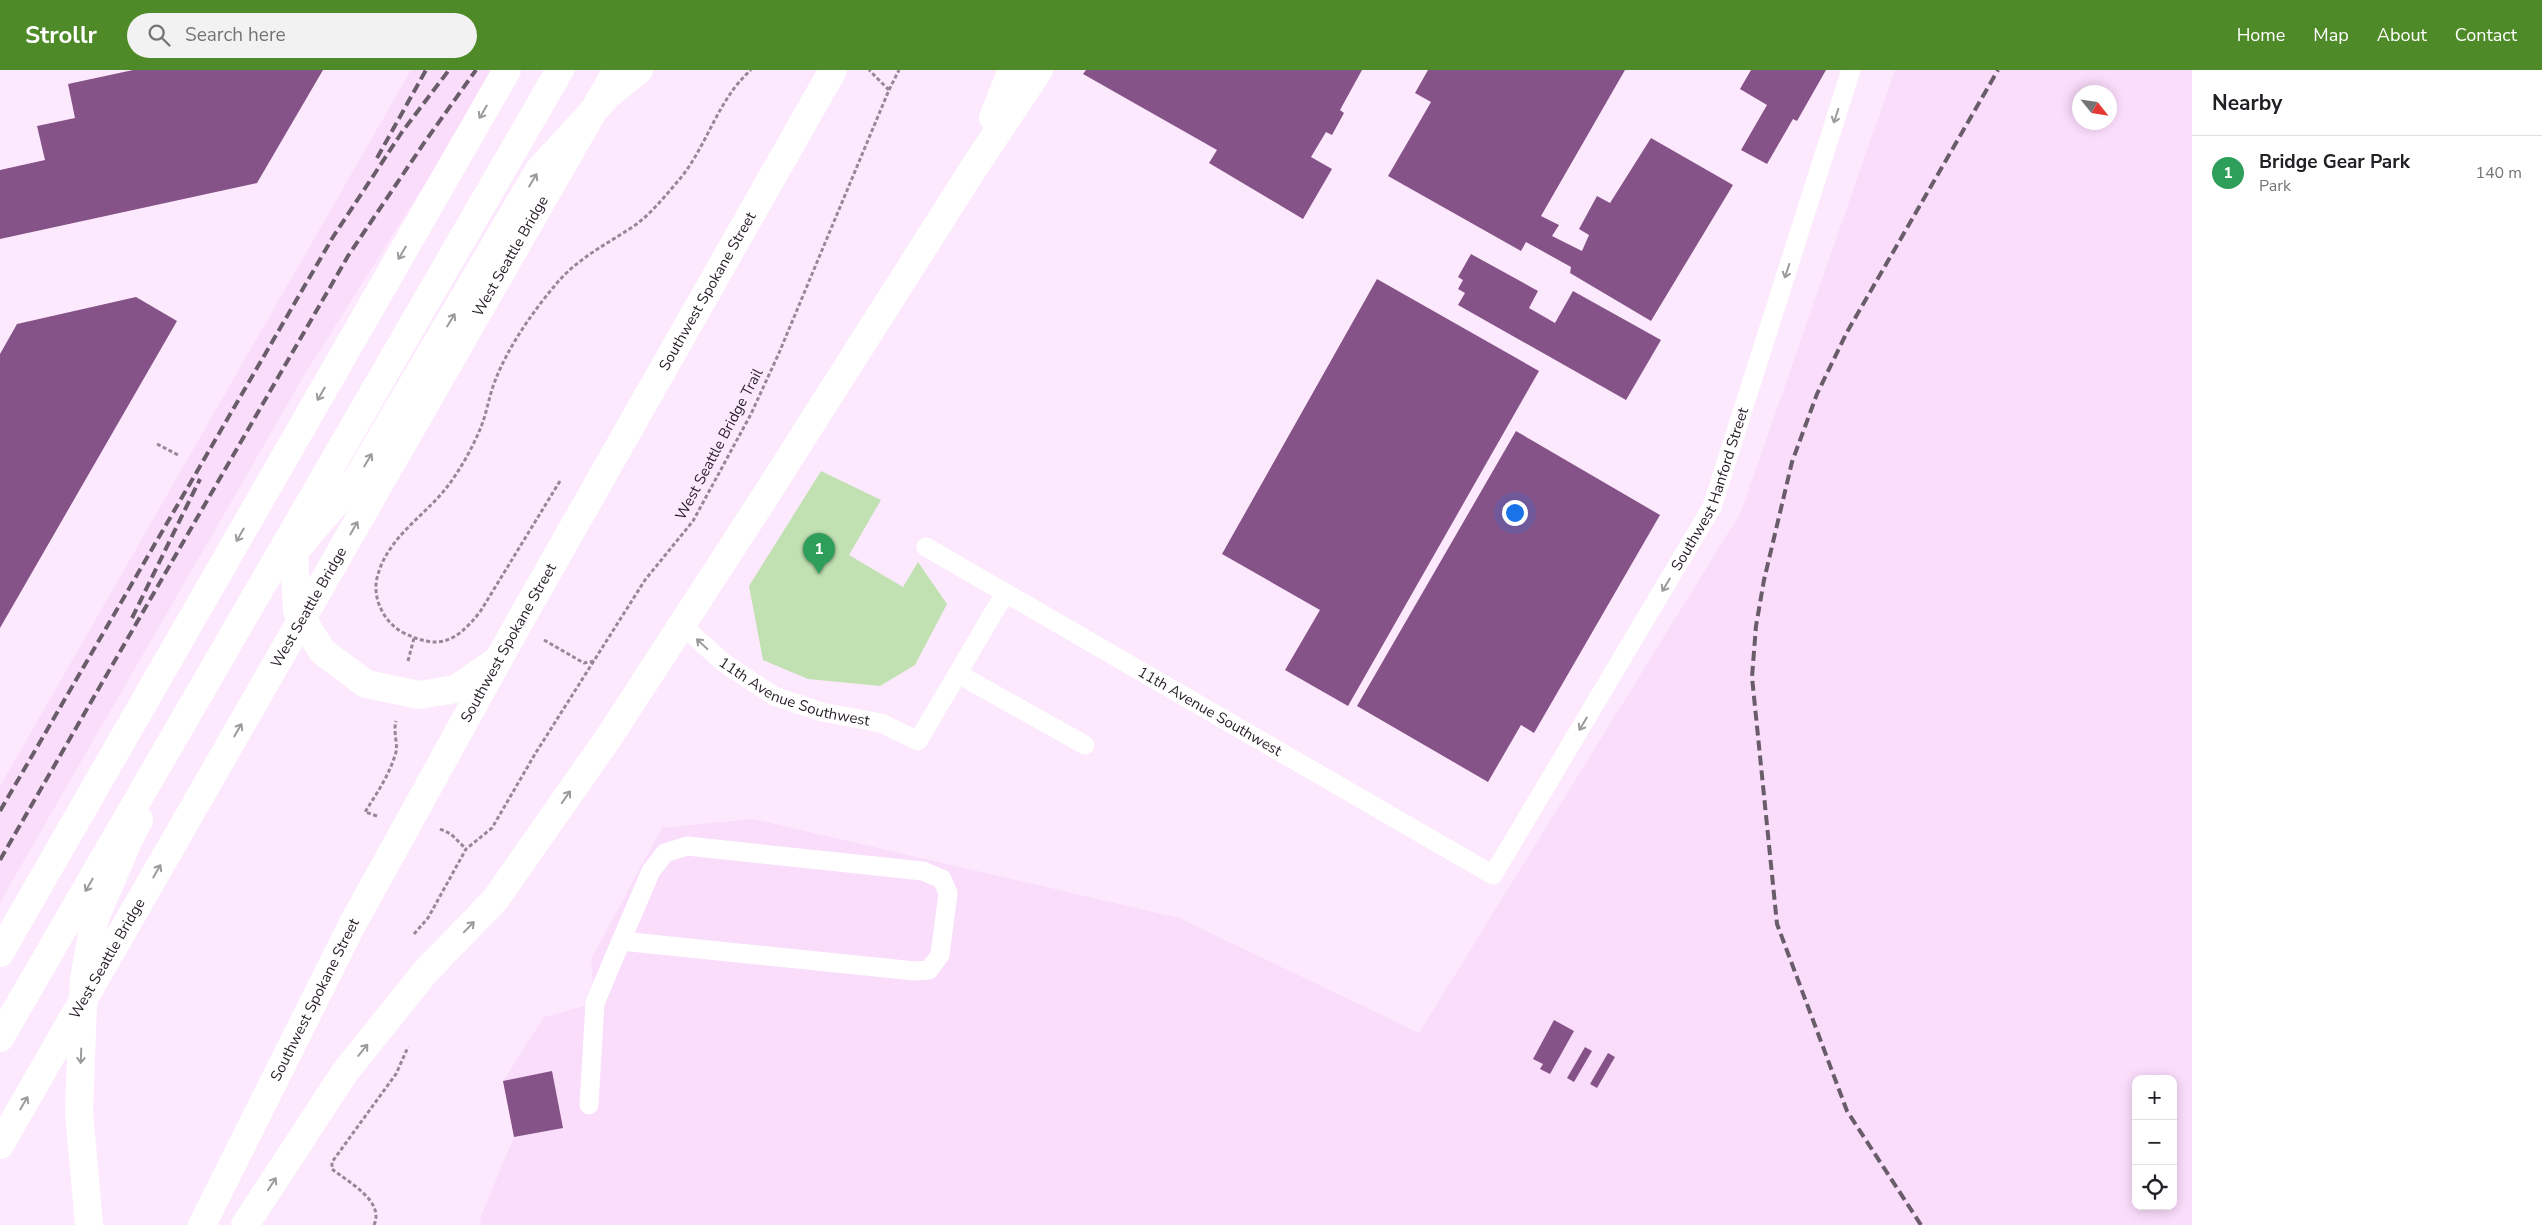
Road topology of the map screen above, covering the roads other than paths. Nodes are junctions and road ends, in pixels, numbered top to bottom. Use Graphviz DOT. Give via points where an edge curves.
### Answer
graph roads {
  1 [pos="507,70"];
  2 [pos="560,70"];
  3 [pos="575,70"];
  4 [pos="617,70"];
  5 [pos="639,70"];
  6 [pos="832,70"];
  7 [pos="1012,70"];
  8 [pos="1039,70"];
  9 [pos="1851,70"];
  10 [pos="975,166"];
  11 [pos="926,547"];
  12 [pos="294,552"];
  13 [pos="1005,593"];
  14 [pos="682,625"];
  15 [pos="498,660"];
  16 [pos="958,674"];
  17 [pos="1085,745"];
  18 [pos="1493,875"];
  19 [pos="621,941"];
  20 [pos="0,953"];
  21 [pos="0,1038"];
  22 [pos="589,1105"];
  23 [pos="0,1145"];
  24 [pos="89,1225"];
  25 [pos="202,1225"];
  26 [pos="245,1225"];
  1 -- 20 [label="main road, one-way"];
  2 -- 21 [label="main road, one-way"];
  3 -- 12 [label="main road" via="345,456"];
  23 -- 4 [label="main road, West Seattle Bridge, one-way"];
  12 -- 5 [label="main road, one-way" via="358,477 539,170 608,95"];
  6 -- 15 [label="main road, Southwest Spokane Street"];
  7 -- 10 [label="main road"];
  8 -- 10 [label="main road"];
  9 -- 18 [label="lane, Southwest Hanford Street, one-way" via="1712,506"];
  10 -- 14 [label="main road"];
  11 -- 13 [label="lane, 11th Avenue Southwest"];
  12 -- 15 [label="main road" via="297,610 322,651 366,684 419,695 456,689"];
  12 -- 24 [label="main road, one-way" via="130,837 95,918 84,979 79,1112"];
  13 -- 16 [label="lane"];
  13 -- 18 [label="lane, 11th Avenue Southwest"];
  16 -- 14 [label="lane, 11th Avenue Southwest, one-way" via="918,741 881,723 822,712 774,696 724,663"];
  26 -- 14 [label="main road, one-way" via="345,1072 426,971 495,900"];
  15 -- 25 [label="main road, Southwest Spokane Street" via="353,923"];
  16 -- 17 [label="lane"];
  19 -- 19 [label="lane" via="929,970 940,955 948,893 942,879 923,871 687,846 665,853 650,871"];
  19 -- 22 [label="lane" via="595,1004"];
}
